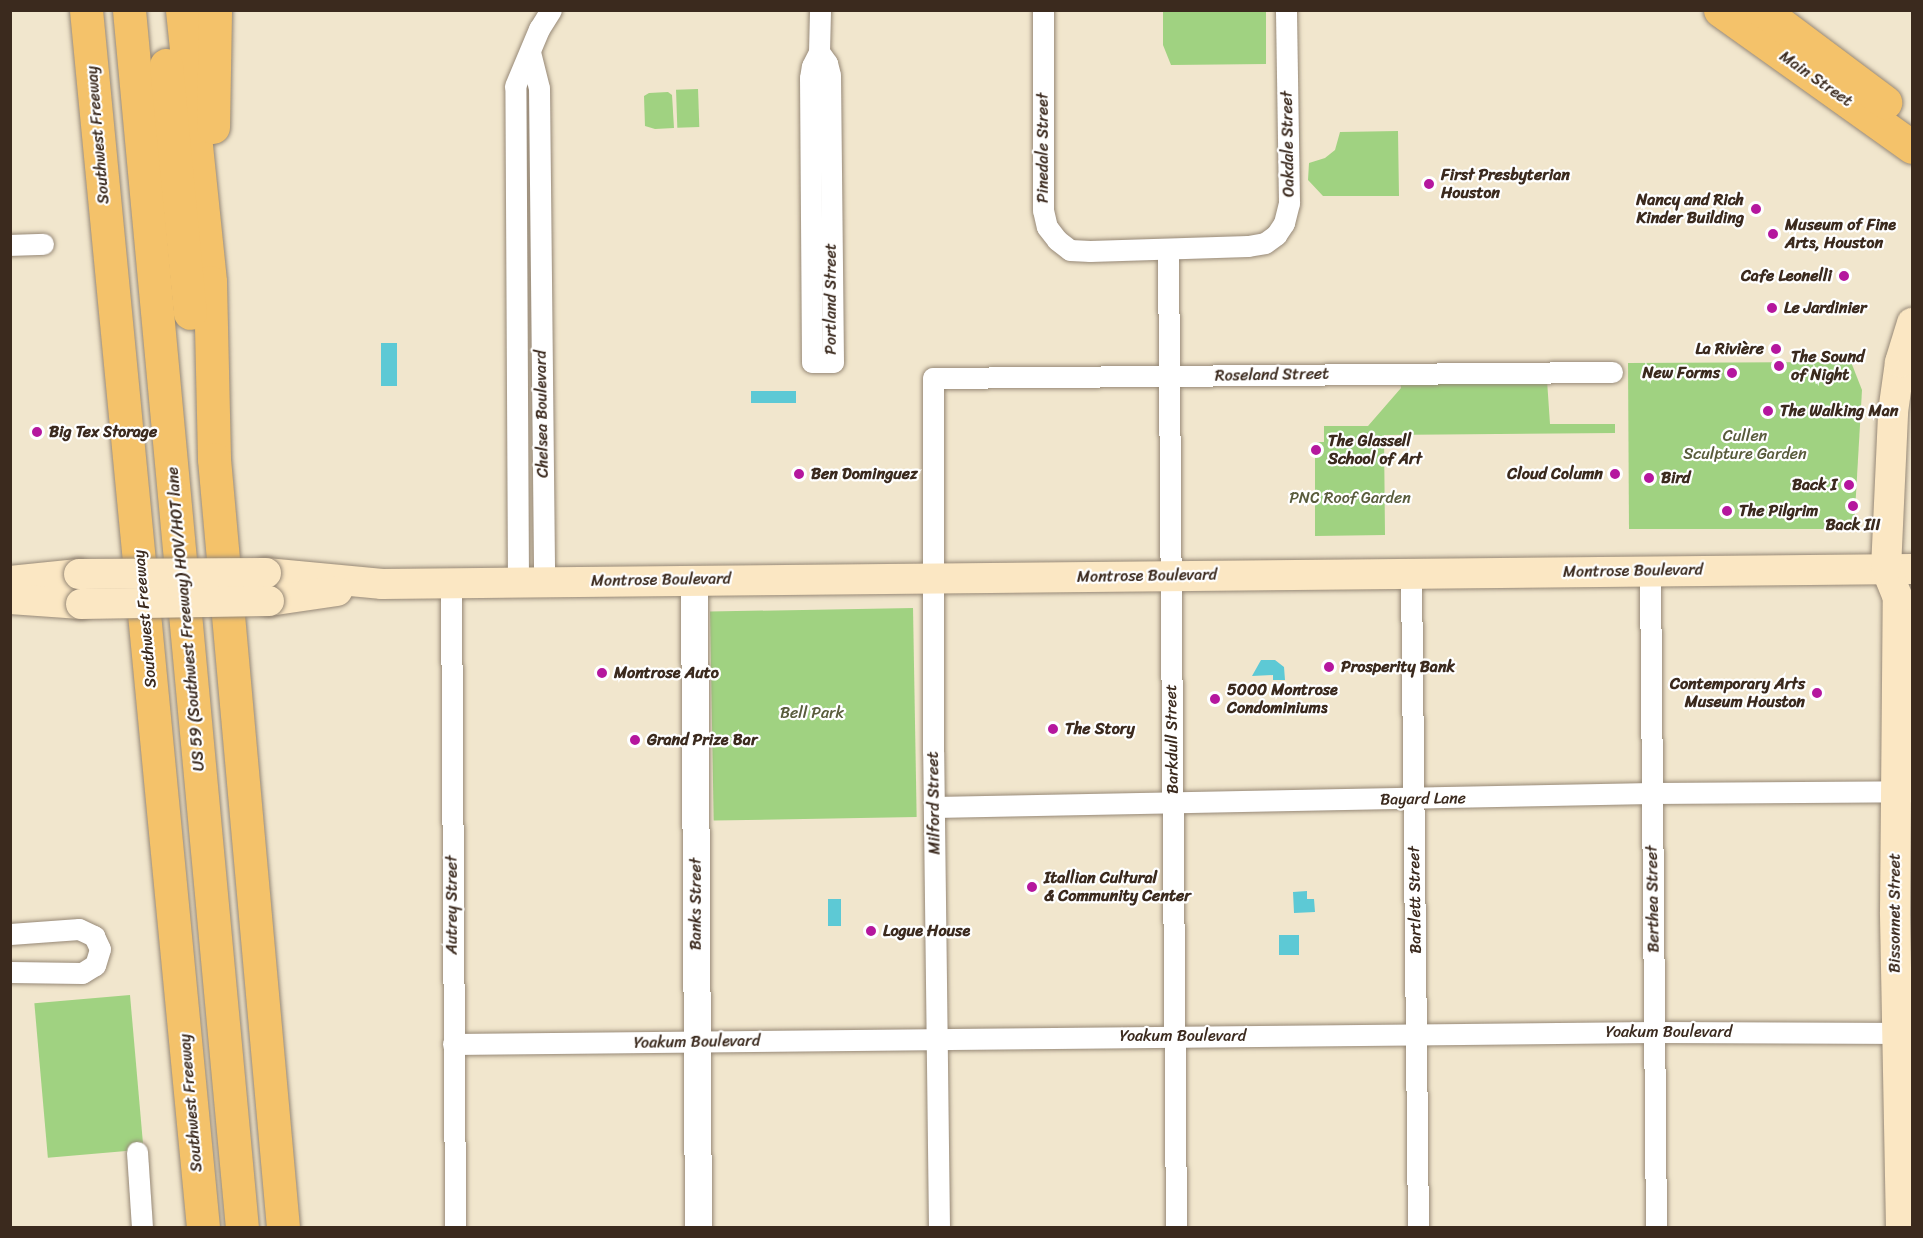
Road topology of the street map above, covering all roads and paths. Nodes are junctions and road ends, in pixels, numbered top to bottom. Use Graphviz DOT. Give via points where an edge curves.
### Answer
graph roads {
  1 [pos="86,10"];
  2 [pos="129,10"];
  3 [pos="161,10"];
  4 [pos="182,10"];
  5 [pos="215,10"];
  6 [pos="551,10"];
  7 [pos="820,10"];
  8 [pos="1042,10"];
  9 [pos="1286,10"];
  10 [pos="1720,10"];
  11 [pos="1762,10"];
  12 [pos="530,52"];
  13 [pos="819,52"];
  14 [pos="1912,124"];
  15 [pos="1912,147"];
  16 [pos="10,244"];
  17 [pos="43,244"];
  18 [pos="540,246"];
  19 [pos="516,247"];
  20 [pos="1168,251"];
  21 [pos="210,282"];
  22 [pos="1912,323"];
  23 [pos="1612,372"];
  24 [pos="1169,376"];
  25 [pos="933,378"];
  26 [pos="214,459"];
  27 [pos="1650,571"];
  28 [pos="1411,573"];
  29 [pos="1169,575"];
  30 [pos="1902,577"];
  31 [pos="932,578"];
  32 [pos="694,580"];
  33 [pos="10,581"];
  34 [pos="531,582"];
  35 [pos="451,583"];
  36 [pos="267,587"];
  37 [pos="10,599"];
  38 [pos="1904,791"];
  39 [pos="1652,793"];
  40 [pos="1414,800"];
  41 [pos="1173,804"];
  42 [pos="934,807"];
  43 [pos="1904,912"];
  44 [pos="10,934"];
  45 [pos="10,972"];
  46 [pos="1654,1032"];
  47 [pos="1904,1033"];
  48 [pos="1417,1035"];
  49 [pos="1176,1036"];
  50 [pos="937,1038"];
  51 [pos="697,1042"];
  52 [pos="453,1044"];
  53 [pos="137,1152"];
  54 [pos="1906,1153"];
  55 [pos="142,1227"];
  56 [pos="203,1227"];
  57 [pos="242,1227"];
  58 [pos="283,1227"];
  59 [pos="455,1227"];
  60 [pos="698,1227"];
  61 [pos="939,1227"];
  62 [pos="1176,1227"];
  63 [pos="1418,1227"];
  64 [pos="1656,1227"];
  65 [pos="1901,1227"];
  1 -- 56 [label="main road, Southwest Freeway"];
  2 -- 57 [label="main road, US 59 (Southwest Freeway) HOV/HOT lane"];
  3 -- 26 [label="main road" via="197,393"];
  4 -- 21 [label="main road"];
  5 -- 21 [label="main road"];
  6 -- 12 [label="street, Chelsea Boulevard"];
  7 -- 13 [label="street, Portland Street"];
  8 -- 20 [label="street, Pinedale Street" via="1043,210 1047,227 1070,250"];
  9 -- 20 [label="street, Oakdale Street" via="1289,203 1284,223 1265,243"];
  10 -- 15 [label="main road, Main Street"];
  11 -- 14 [label="main road, Main Street"];
  12 -- 18 [label="street, Chelsea Boulevard" via="539,88"];
  12 -- 19 [label="street, Chelsea Boulevard" via="515,86"];
  13 -- 13 [label="street, Portland Street" via="810,78 812,362 833,362 830,75"];
  16 -- 17 [label="street"];
  18 -- 19 [label="street"];
  18 -- 34 [label="street, Chelsea Boulevard"];
  19 -- 34 [label="street, Chelsea Boulevard"];
  20 -- 24 [label="street, Barkdull Street"];
  21 -- 26 [label="main road"];
  22 -- 30 [label="main road, Bissonnet Street" via="1900,362 1893,412"];
  23 -- 24 [label="street, Roseland Street"];
  24 -- 25 [label="street, Roseland Street"];
  24 -- 29 [label="street, Barkdull Street"];
  25 -- 31 [label="street, Milford Street"];
  26 -- 58 [label="main road"];
  27 -- 28 [label="main road, Montrose Boulevard"];
  27 -- 30 [label="main road, Montrose Boulevard"];
  27 -- 39 [label="street, Berthea Street"];
  28 -- 29 [label="main road, Montrose Boulevard"];
  28 -- 40 [label="street, Bartlett Street"];
  29 -- 31 [label="main road, Montrose Boulevard"];
  29 -- 41 [label="street, Barkdull Street"];
  30 -- 38 [label="main road, Bissonnet Street"];
  31 -- 32 [label="main road, Montrose Boulevard"];
  31 -- 42 [label="street, Milford Street"];
  32 -- 34 [label="main road, Montrose Boulevard"];
  32 -- 51 [label="street, Banks Street"];
  33 -- 36 [label="main road, Montrose Boulevard, bridge" via="79,574"];
  34 -- 35 [label="main road, Montrose Boulevard"];
  35 -- 36 [label="main road, Montrose Boulevard"];
  35 -- 52 [label="street, Autrey Street"];
  36 -- 37 [label="main road, Montrose Boulevard, bridge" via="81,604"];
  38 -- 39 [label="street, Bayard Lane"];
  38 -- 43 [label="main road, Bissonnet Street"];
  39 -- 40 [label="street, Bayard Lane"];
  39 -- 46 [label="street, Berthea Street"];
  40 -- 41 [label="street, Bayard Lane"];
  40 -- 48 [label="street, Bartlett Street"];
  41 -- 42 [label="street, Bayard Lane"];
  41 -- 49 [label="street, Barkdull Street"];
  42 -- 50 [label="street, Milford Street"];
  43 -- 47 [label="main road, Bissonnet Street"];
  44 -- 45 [label="street" via="79,929 94,936 100,949 95,965 81,973"];
  46 -- 47 [label="street, Yoakum Boulevard"];
  46 -- 48 [label="street, Yoakum Boulevard"];
  46 -- 64 [label="street, Berthea Street"];
  47 -- 54 [label="main road, Bissonnet Street"];
  48 -- 49 [label="street, Yoakum Boulevard"];
  48 -- 63 [label="street, Bartlett Street"];
  49 -- 50 [label="street, Yoakum Boulevard"];
  49 -- 62 [label="street, Barkdull Street"];
  50 -- 51 [label="street, Yoakum Boulevard"];
  50 -- 61 [label="street, Milford Street"];
  51 -- 52 [label="street, Yoakum Boulevard"];
  51 -- 60 [label="street, Banks Street"];
  52 -- 59 [label="street, Autrey Street"];
  53 -- 55 [label="street"];
  54 -- 65 [label="main road, Bissonnet Street"];
}
